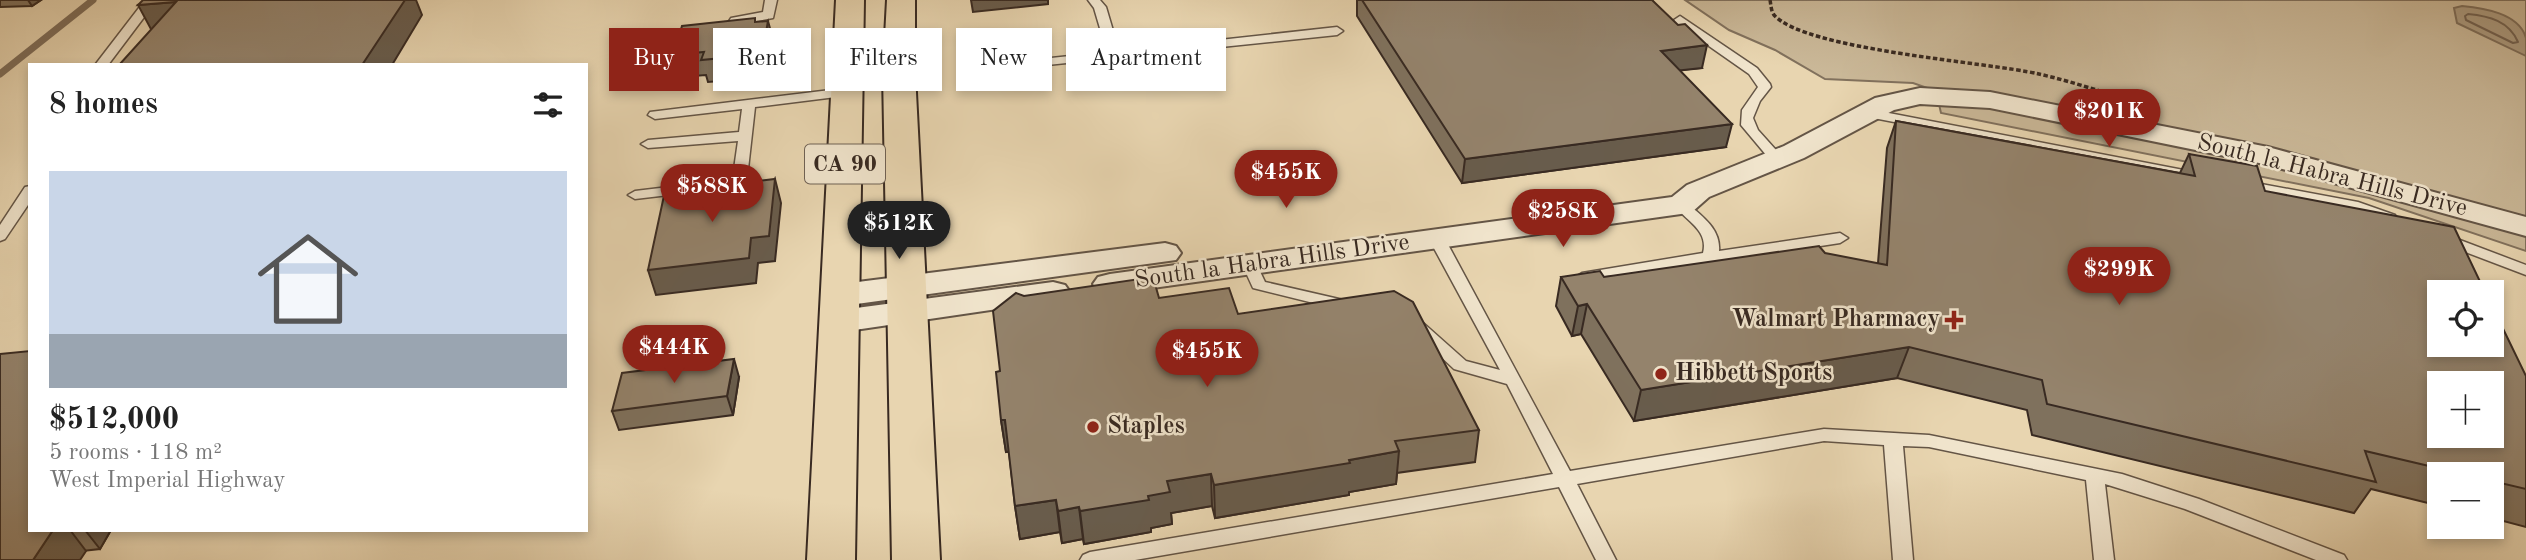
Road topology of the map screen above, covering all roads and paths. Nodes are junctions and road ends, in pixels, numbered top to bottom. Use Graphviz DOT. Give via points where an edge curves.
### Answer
graph roads {
  1 [pos="152,0"];
  2 [pos="771,0"];
  3 [pos="850,0"];
  4 [pos="901,0"];
  5 [pos="1094,0"];
  6 [pos="1679,20"];
  7 [pos="725,22"];
  8 [pos="1106,28"];
  9 [pos="1337,31"];
  10 [pos="1226,43"];
  11 [pos="103,63"];
  12 [pos="847,92"];
  13 [pos="749,103"];
  14 [pos="1868,113"];
  15 [pos="655,115"];
  16 [pos="744,136"];
  17 [pos="648,144"];
  18 [pos="1777,159"];
  19 [pos="2209,179"];
  20 [pos="2236,184"];
  21 [pos="28,193"];
  22 [pos="635,195"];
  23 [pos="1690,198"];
  24 [pos="2410,226"];
  25 [pos="2526,227"];
  26 [pos="0,236"];
  27 [pos="2435,236"];
  28 [pos="1840,238"];
  29 [pos="1437,239"];
  30 [pos="1710,257"];
  31 [pos="1250,264"];
  32 [pos="2526,270"];
  33 [pos="1578,278"];
  34 [pos="908,300"];
  35 [pos="1357,307"];
  36 [pos="841,308"];
  37 [pos="1403,316"];
  38 [pos="1514,380"];
  39 [pos="1893,439"];
  40 [pos="2095,475"];
  41 [pos="1563,478"];
  42 [pos="831,560"];
  43 [pos="916,560"];
  44 [pos="1090,560"];
  45 [pos="1606,560"];
  46 [pos="1903,560"];
  47 [pos="2104,560"];
  48 [pos="2337,560"];
  1 -- 11 [label="lane"];
  2 -- 7 [label="lane" via="769,16"];
  3 -- 12 [label="main road, CA 90"];
  4 -- 34 [label="main road, CA 90" via="899,73"];
  5 -- 8 [label="lane"];
  6 -- 18 [label="lane" via="1763,81 1765,87 1744,118"];
  9 -- 10 [label="lane"];
  12 -- 13 [label="lane"];
  12 -- 36 [label="main road, CA 90"];
  13 -- 15 [label="lane"];
  13 -- 16 [label="lane"];
  14 -- 18 [label="street, South la Habra Hills Drive"];
  14 -- 19 [label="lane"];
  14 -- 25 [label="street, South la Habra Hills Drive" via="1920,96 1990,100 2268,156"];
  16 -- 17 [label="lane"];
  16 -- 22 [label="lane" via="740,178 731,184"];
  18 -- 23 [label="street, South la Habra Hills Drive"];
  20 -- 24 [label="lane" via="2358,206"];
  21 -- 26 [label="lane"];
  23 -- 29 [label="street, South la Habra Hills Drive"];
  23 -- 30 [label="lane" via="1714,237"];
  23 -- 34 [label="street, South la Habra Hills Drive" via="1664,187"];
  27 -- 32 [label="lane"];
  28 -- 30 [label="lane"];
  29 -- 31 [label="street, South la Habra Hills Drive"];
  29 -- 38 [label="lane"];
  30 -- 33 [label="lane"];
  31 -- 34 [label="street, South la Habra Hills Drive"];
  31 -- 35 [label="lane" via="1259,285"];
  34 -- 36 [label="street, South la Habra Hills Drive"];
  34 -- 43 [label="main road, CA 90"];
  36 -- 42 [label="main road, CA 90"];
  37 -- 38 [label="lane" via="1460,365"];
  38 -- 41 [label="lane"];
  39 -- 40 [label="lane" via="1929,441"];
  39 -- 41 [label="lane" via="1824,435"];
  39 -- 46 [label="lane"];
  40 -- 47 [label="lane"];
  40 -- 48 [label="lane" via="2192,504"];
  41 -- 44 [label="lane"];
  41 -- 45 [label="lane"];
}
